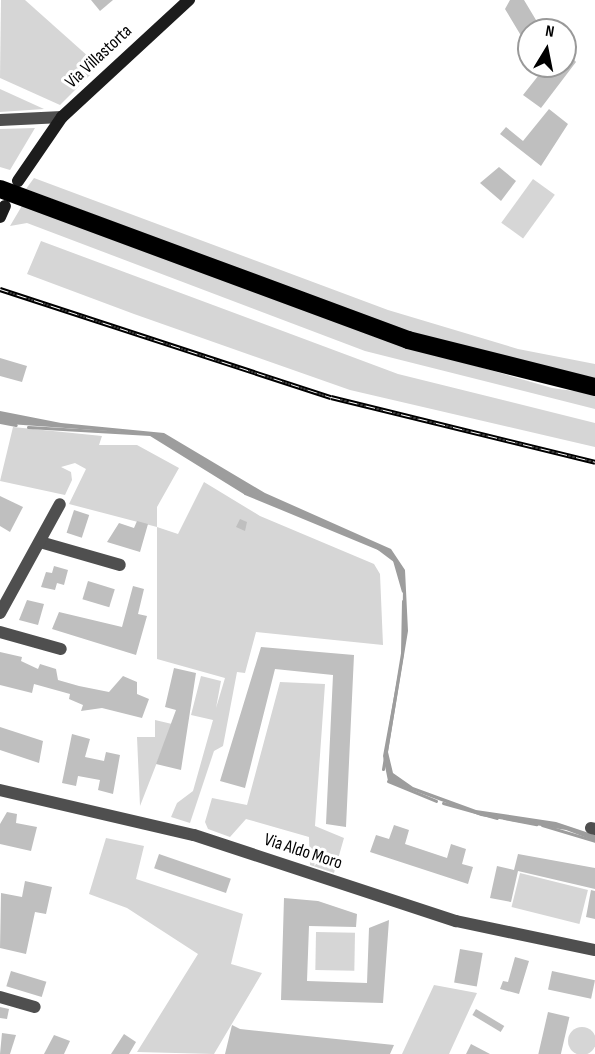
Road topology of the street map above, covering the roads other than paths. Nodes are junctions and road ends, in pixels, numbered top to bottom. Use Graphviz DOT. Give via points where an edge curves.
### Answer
graph roads {
  1 [pos="189,0"];
  2 [pos="62,117"];
  3 [pos="0,120"];
  4 [pos="18,181"];
  5 [pos="2,204"];
  6 [pos="595,387"];
  7 [pos="60,504"];
  8 [pos="40,542"];
  9 [pos="120,565"];
  10 [pos="0,613"];
  11 [pos="0,632"];
  12 [pos="61,649"];
  13 [pos="0,790"];
  14 [pos="595,950"];
  15 [pos="0,998"];
  16 [pos="35,1007"];
  1 -- 2 [label="street, Via Villastorta"];
  2 -- 3 [label="street"];
  2 -- 4 [label="street, Via Villastorta"];
  5 -- 6 [label="highway" via="408,340"];
  7 -- 8 [label="street"];
  8 -- 9 [label="street"];
  8 -- 10 [label="street"];
  11 -- 12 [label="street"];
  13 -- 14 [label="street, Via Aldo Moro" via="194,835 456,921"];
  15 -- 16 [label="street"];
}
